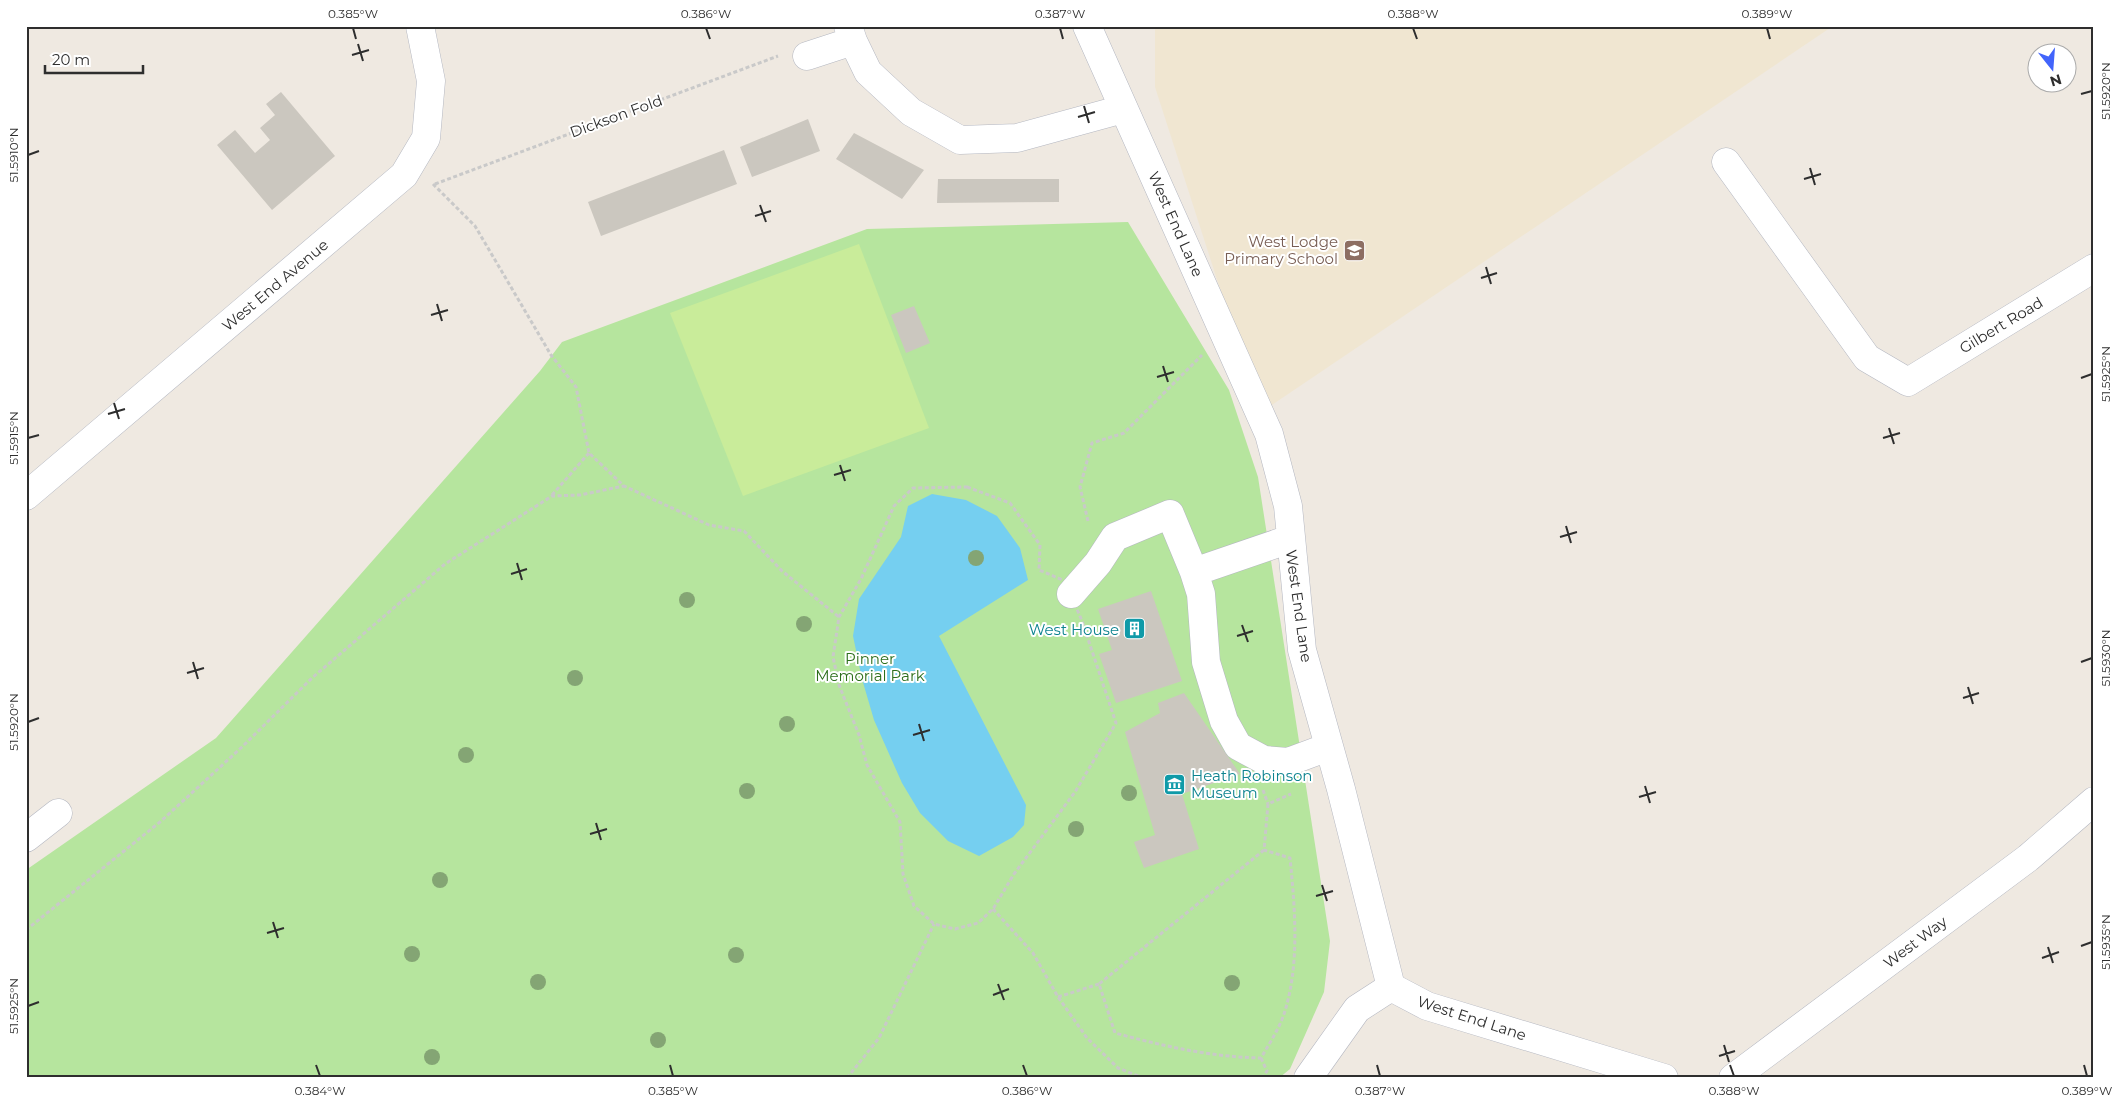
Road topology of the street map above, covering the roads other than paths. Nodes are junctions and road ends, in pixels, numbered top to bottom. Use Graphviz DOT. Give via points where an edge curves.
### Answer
graph roads {
  1 [pos="420,26"];
  2 [pos="1087,26"];
  3 [pos="851,34"];
  4 [pos="807,56"];
  5 [pos="1124,109"];
  6 [pos="1726,162"];
  7 [pos="2094,268"];
  8 [pos="26,496"];
  9 [pos="1290,539"];
  10 [pos="1194,572"];
  11 [pos="1071,594"];
  12 [pos="1328,747"];
  13 [pos="2094,801"];
  14 [pos="58,813"];
  15 [pos="26,838"];
  16 [pos="1391,987"];
  17 [pos="1308,1078"];
  18 [pos="1664,1078"];
  19 [pos="1733,1078"];
  1 -- 8 [label="street, West End Avenue" via="431,81 426,138 404,174"];
  2 -- 5 [label="street, West End Lane"];
  3 -- 4 [label="street"];
  3 -- 5 [label="street" via="868,72 911,112 960,140 1017,138"];
  5 -- 9 [label="street, West End Lane" via="1269,434 1288,506"];
  6 -- 7 [label="street, Gilbert Road" via="1867,358 1908,382"];
  9 -- 10 [label="street"];
  9 -- 12 [label="street, West End Lane" via="1302,650"];
  10 -- 11 [label="street" via="1170,514 1115,537"];
  10 -- 12 [label="street" via="1201,594 1206,662 1224,721 1238,746 1264,760 1288,762"];
  12 -- 16 [label="street, West End Lane"];
  13 -- 19 [label="street, West Way" via="2028,858"];
  14 -- 15 [label="street"];
  16 -- 17 [label="street" via="1357,1009"];
  16 -- 18 [label="street, West End Lane" via="1427,1006"];
}
